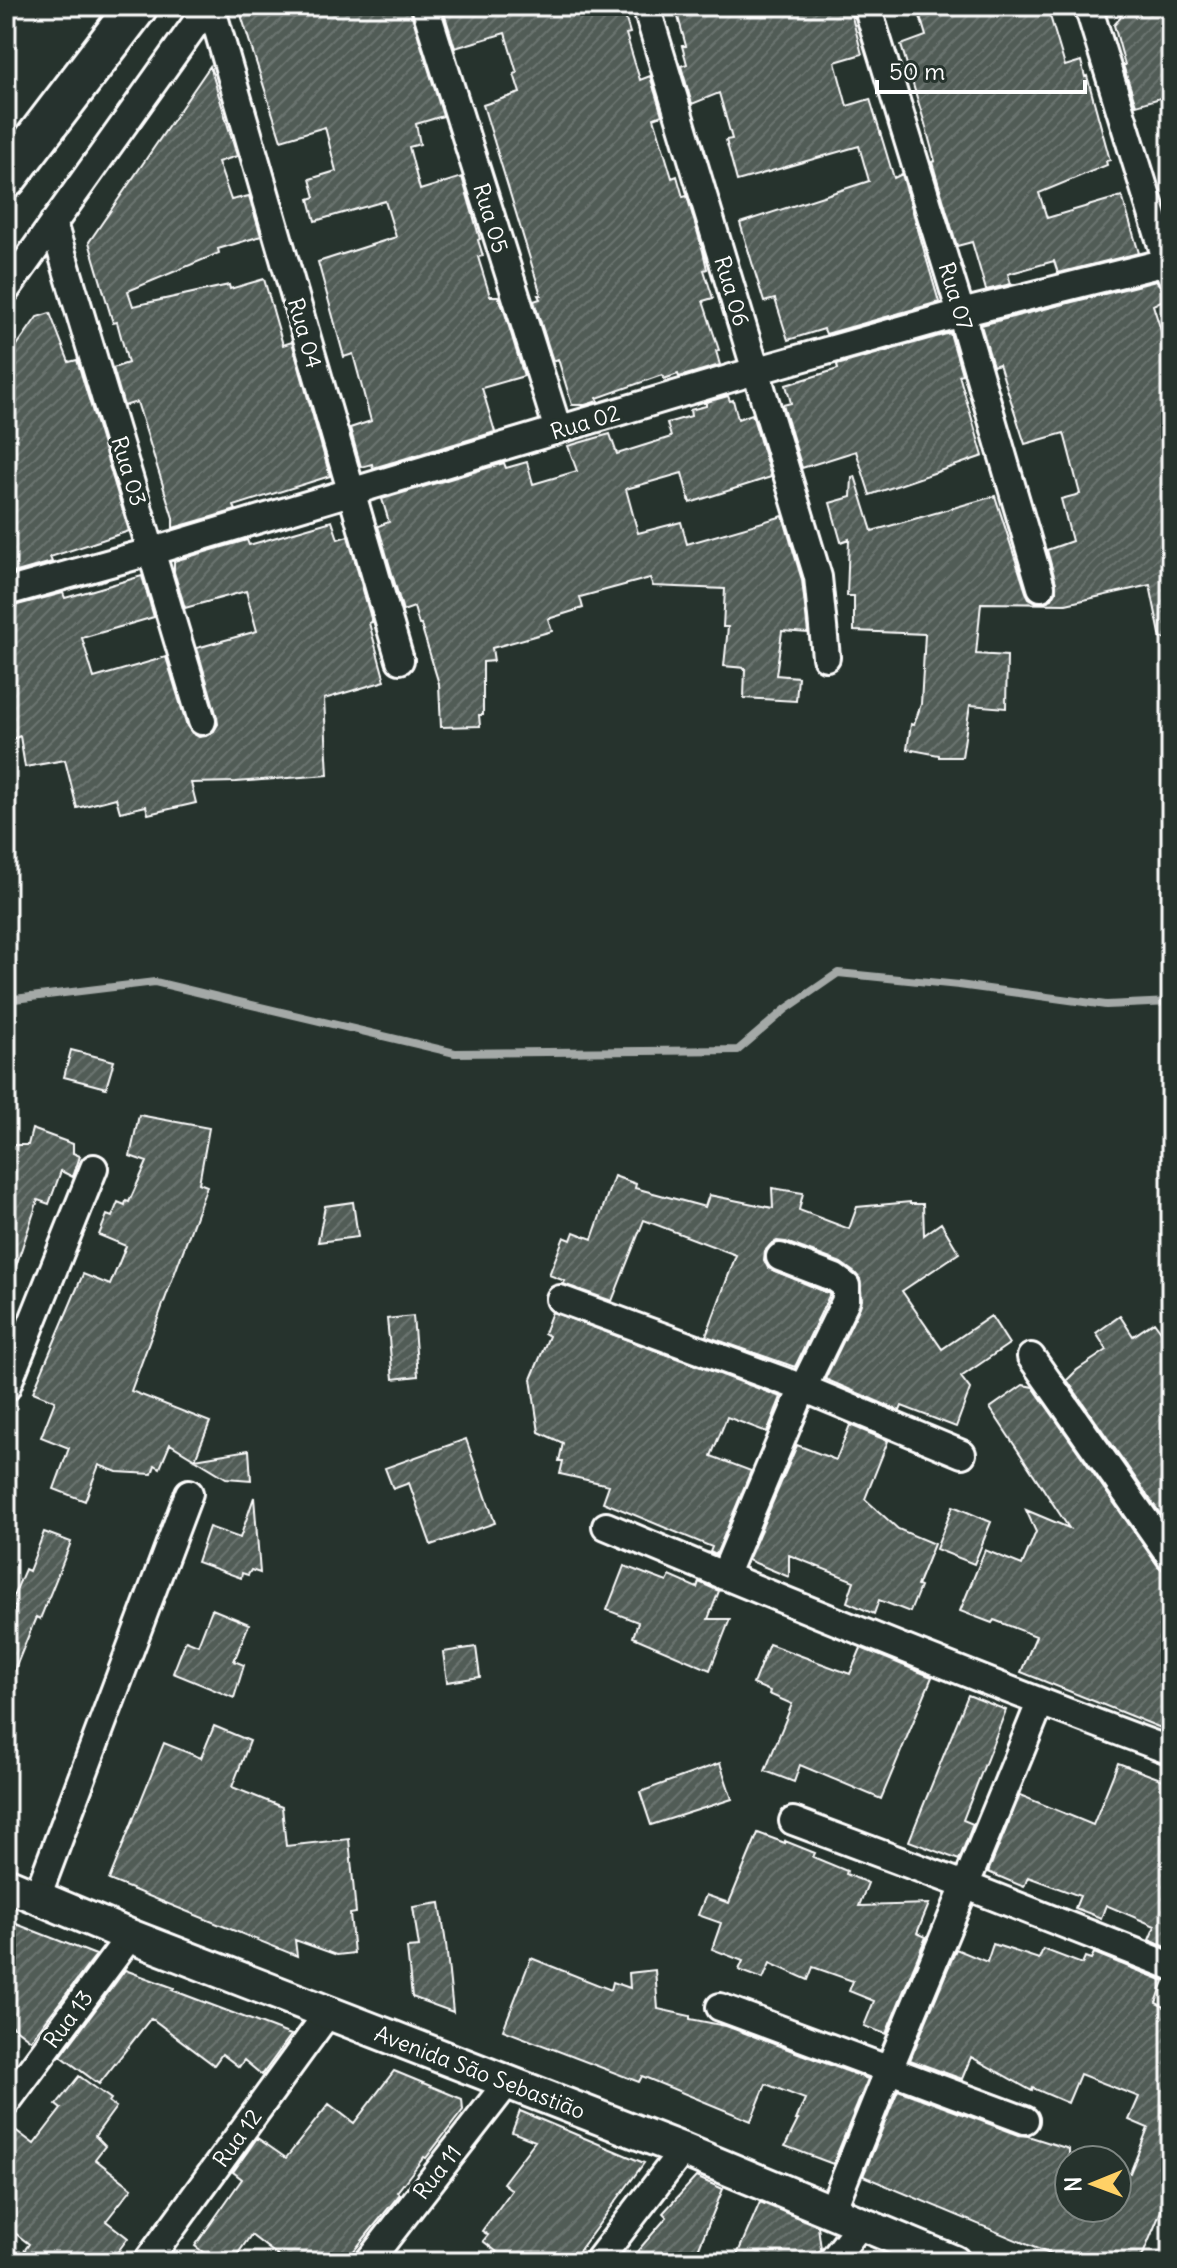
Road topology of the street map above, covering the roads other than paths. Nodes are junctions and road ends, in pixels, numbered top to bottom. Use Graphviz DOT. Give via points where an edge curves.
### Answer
graph roads {
  1 [pos="137,6"];
  2 [pos="210,6"];
  3 [pos="425,6"];
  4 [pos="646,6"];
  5 [pos="867,6"];
  6 [pos="1088,6"];
  7 [pos="6,178"];
  8 [pos="53,223"];
  9 [pos="1169,268"];
  10 [pos="6,290"];
  11 [pos="961,313"];
  12 [pos="755,371"];
  13 [pos="558,430"];
  14 [pos="351,492"];
  15 [pos="153,551"];
  16 [pos="1041,587"];
  17 [pos="6,592"];
  18 [pos="826,657"];
  19 [pos="400,660"];
  20 [pos="202,721"];
  21 [pos="94,1168"];
  22 [pos="780,1257"];
  23 [pos="560,1299"];
  24 [pos="1031,1357"];
  25 [pos="6,1388"];
  26 [pos="803,1388"];
  27 [pos="962,1454"];
  28 [pos="189,1493"];
  29 [pos="606,1526"];
  30 [pos="1171,1557"];
  31 [pos="724,1576"];
  32 [pos="1040,1703"];
  33 [pos="1171,1751"];
  34 [pos="793,1821"];
  35 [pos="6,1884"];
  36 [pos="967,1886"];
  37 [pos="37,1897"];
  38 [pos="130,1936"];
  39 [pos="1171,1966"];
  40 [pos="720,2007"];
  41 [pos="328,2013"];
  42 [pos="888,2069"];
  43 [pos="507,2083"];
  44 [pos="6,2103"];
  45 [pos="1025,2120"];
  46 [pos="683,2150"];
  47 [pos="847,2217"];
  48 [pos="147,2262"];
  49 [pos="368,2262"];
  50 [pos="597,2262"];
  51 [pos="831,2262"];
  52 [pos="954,2262"];
  1 -- 7 [label="main road"];
  2 -- 8 [label="street"];
  2 -- 14 [label="street, Rua 04"];
  3 -- 13 [label="street, Rua 05"];
  4 -- 12 [label="street, Rua 06"];
  5 -- 11 [label="street, Rua 07"];
  6 -- 9 [label="street"];
  8 -- 10 [label="street"];
  8 -- 15 [label="street, Rua 03"];
  9 -- 11 [label="street, Rua 02"];
  11 -- 12 [label="street, Rua 02"];
  11 -- 16 [label="street, Rua 07"];
  12 -- 13 [label="street, Rua 02"];
  12 -- 18 [label="street, Rua 06" via="818,577"];
  13 -- 14 [label="street, Rua 02"];
  14 -- 15 [label="street, Rua 02"];
  14 -- 19 [label="street, Rua 04"];
  15 -- 17 [label="street, Rua 02"];
  15 -- 20 [label="street, Rua 03"];
  21 -- 25 [label="street"];
  22 -- 26 [label="street" via="846,1286 846,1300"];
  23 -- 26 [label="street"];
  24 -- 30 [label="street"];
  26 -- 27 [label="street"];
  26 -- 31 [label="street"];
  28 -- 37 [label="street"];
  29 -- 31 [label="street"];
  31 -- 32 [label="street"];
  32 -- 33 [label="street"];
  32 -- 36 [label="street"];
  34 -- 36 [label="street"];
  35 -- 37 [label="street, Avenida São Sebastião"];
  36 -- 39 [label="street"];
  36 -- 42 [label="street"];
  37 -- 38 [label="street, Avenida São Sebastião"];
  38 -- 41 [label="street, Avenida São Sebastião"];
  38 -- 44 [label="street, Rua 13"];
  40 -- 42 [label="street"];
  41 -- 43 [label="street, Avenida São Sebastião"];
  41 -- 48 [label="street, Rua 12"];
  42 -- 45 [label="street"];
  42 -- 47 [label="street"];
  43 -- 46 [label="street, Avenida São Sebastião"];
  43 -- 49 [label="street, Rua 11"];
  46 -- 47 [label="street, Avenida São Sebastião"];
  46 -- 50 [label="street"];
  47 -- 51 [label="street"];
  47 -- 52 [label="street, Avenida São Sebastião"];
}
